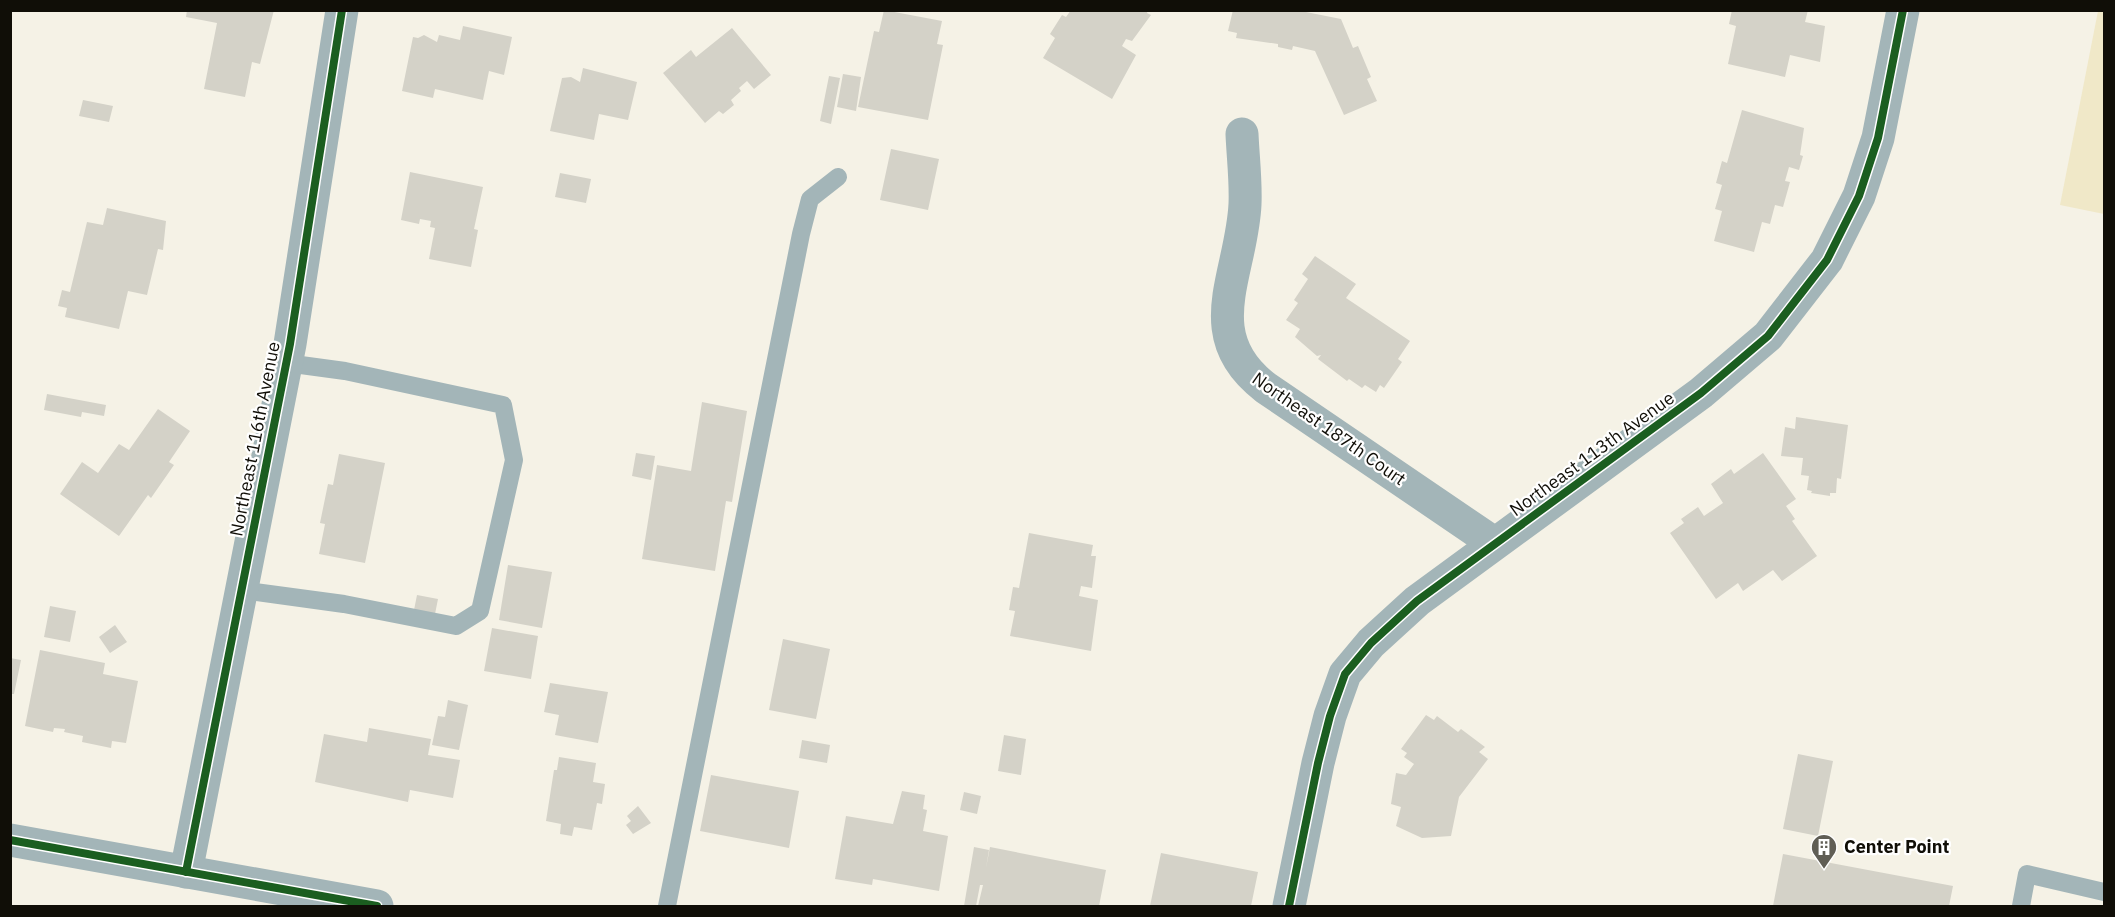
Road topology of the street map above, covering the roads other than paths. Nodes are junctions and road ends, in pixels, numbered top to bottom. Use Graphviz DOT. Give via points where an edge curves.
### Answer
graph roads {
  1 [pos="342,10"];
  2 [pos="1903,10"];
  3 [pos="1242,134"];
  4 [pos="838,177"];
  5 [pos="285,363"];
  6 [pos="1494,543"];
  7 [pos="241,591"];
  8 [pos="10,840"];
  9 [pos="186,872"];
  10 [pos="2104,892"];
  11 [pos="377,906"];
  12 [pos="666,906"];
  13 [pos="1289,906"];
  14 [pos="2021,906"];
  1 -- 5 [label="street, Northeast 116th Avenue"];
  2 -- 6 [label="street, Northeast 113th Avenue" via="1869,166 1827,260 1799,298 1768,336 1727,373"];
  3 -- 6 [label="street, Northeast 187th Court" via="1245,205 1226,320 1239,363 1266,388"];
  4 -- 12 [label="lane" via="810,199 801,234"];
  5 -- 7 [label="street, Northeast 116th Avenue"];
  5 -- 7 [label="lane" via="345,371 503,405 514,460 480,611 456,626 344,604"];
  6 -- 13 [label="street, Northeast 113th Avenue" via="1387,627 1346,674 1321,751"];
  7 -- 9 [label="street, Northeast 116th Avenue"];
  8 -- 9 [label="street"];
  9 -- 11 [label="street"];
  10 -- 14 [label="lane" via="2027,874"];
}
